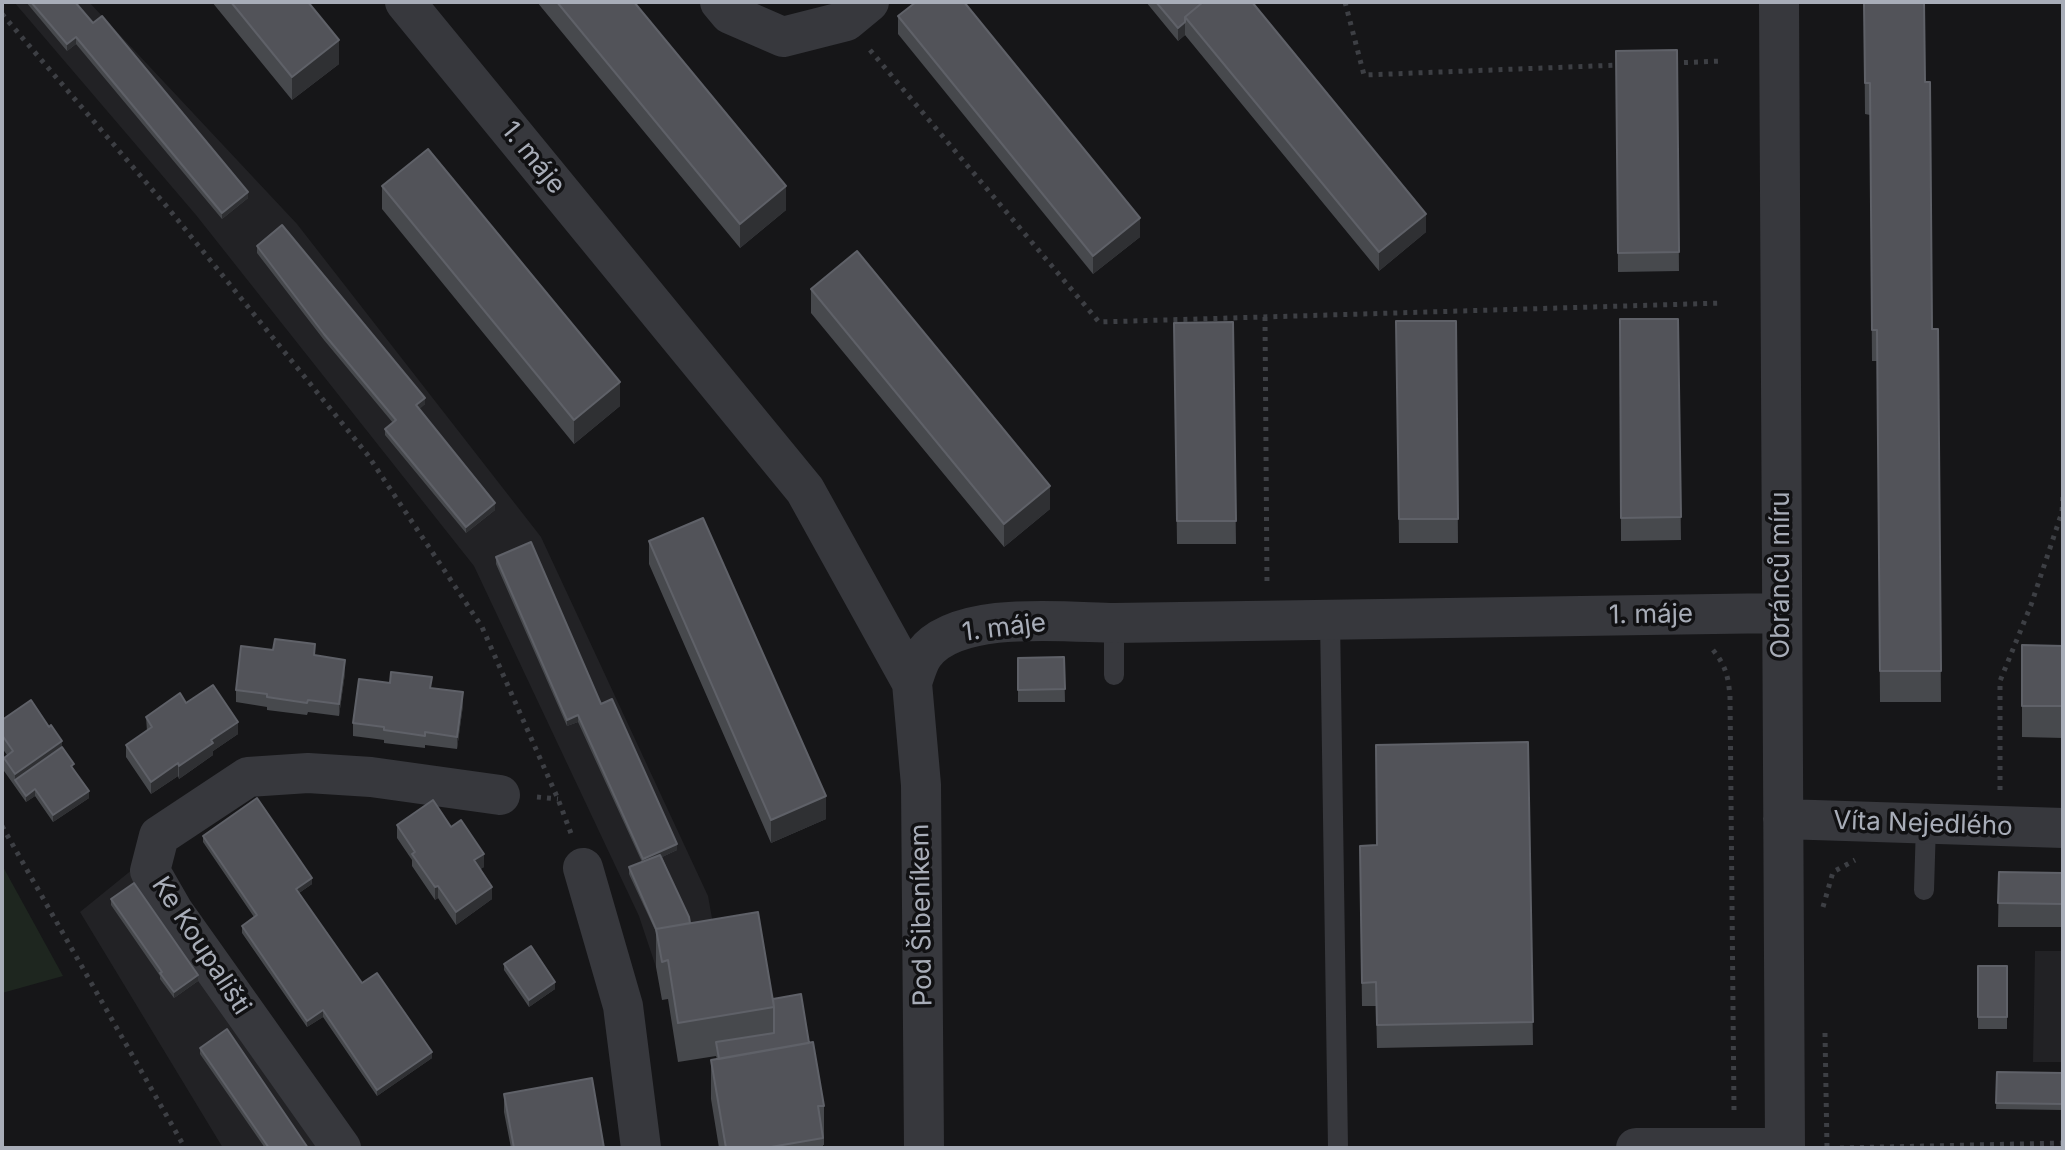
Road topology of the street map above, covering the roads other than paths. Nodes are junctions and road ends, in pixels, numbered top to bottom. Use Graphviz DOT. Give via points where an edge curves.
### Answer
graph roads {
  1 [pos="405,2"];
  2 [pos="720,2"];
  3 [pos="1779,2"];
  4 [pos="858,12"];
  5 [pos="1781,613"];
  6 [pos="1330,619"];
  7 [pos="1114,623"];
  8 [pos="1114,675"];
  9 [pos="912,683"];
  10 [pos="500,795"];
  11 [pos="1783,819"];
  12 [pos="1926,824"];
  13 [pos="2063,828"];
  14 [pos="583,868"];
  15 [pos="1924,890"];
  16 [pos="341,1148"];
  17 [pos="641,1148"];
  18 [pos="924,1148"];
  19 [pos="1338,1148"];
  20 [pos="1636,1148"];
  21 [pos="1785,1148"];
  1 -- 9 [label="street, 1. máje" via="805,490"];
  2 -- 4 [label="street" via="730,14 783,37"];
  3 -- 5 [label="street, Obránců míru"];
  5 -- 6 [label="street, 1. máje"];
  5 -- 11 [label="street, Obránců míru"];
  6 -- 7 [label="street, 1. máje"];
  6 -- 19 [label="lane"];
  7 -- 8 [label="lane"];
  7 -- 9 [label="street, 1. máje" via="1027,621 970,627 949,634 923,655"];
  9 -- 18 [label="street, Pod Šibeníkem" via="921,785"];
  10 -- 16 [label="street, Ke Koupališti" via="371,777 248,777 159,836 150,871 173,911"];
  11 -- 12 [label="street, Víta Nejedlého"];
  11 -- 21 [label="street, Obránců míru"];
  12 -- 13 [label="street, Víta Nejedlého"];
  12 -- 15 [label="lane"];
  14 -- 17 [label="street" via="623,1006"];
  20 -- 21 [label="street"];
}
